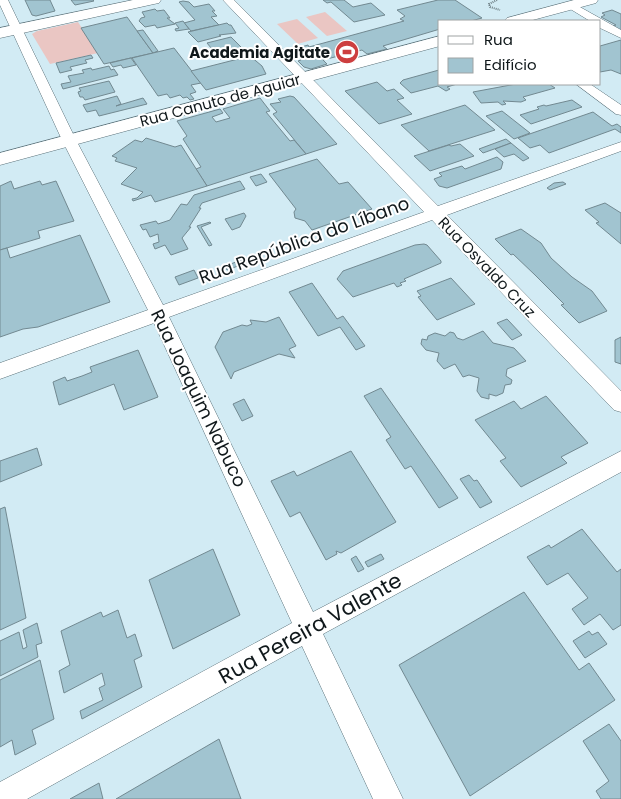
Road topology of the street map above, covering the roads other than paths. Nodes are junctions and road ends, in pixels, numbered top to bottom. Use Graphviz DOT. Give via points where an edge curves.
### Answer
graph roads {
  1 [pos="3,0"];
  2 [pos="154,0"];
  3 [pos="228,0"];
  4 [pos="591,0"];
  5 [pos="570,6"];
  6 [pos="516,20"];
  7 [pos="594,20"];
  8 [pos="601,24"];
  9 [pos="16,29"];
  10 [pos="0,33"];
  11 [pos="621,36"];
  12 [pos="438,42"];
  13 [pos="303,78"];
  14 [pos="583,85"];
  15 [pos="621,111"];
  16 [pos="69,140"];
  17 [pos="621,146"];
  18 [pos="0,159"];
  19 [pos="435,214"];
  20 [pos="159,314"];
  21 [pos="0,371"];
  22 [pos="621,404"];
  23 [pos="621,461"];
  24 [pos="309,628"];
  25 [pos="0,798"];
  26 [pos="388,799"];
  1 -- 9 [label="street, Rua Joaquim Nabuco"];
  2 -- 9 [label="street"];
  3 -- 13 [label="street, Rua Osvaldo Cruz"];
  4 -- 5 [label="street"];
  5 -- 6 [label="street"];
  5 -- 7 [label="street"];
  8 -- 11 [label="street"];
  9 -- 10 [label="street"];
  9 -- 16 [label="street, Rua Joaquim Nabuco"];
  12 -- 13 [label="street, Rua Canuto de Aguiar"];
  13 -- 16 [label="street, Rua Canuto de Aguiar"];
  13 -- 19 [label="street, Rua Osvaldo Cruz"];
  14 -- 15 [label="street"];
  16 -- 18 [label="street, Rua Canuto de Aguiar"];
  16 -- 20 [label="street, Rua Joaquim Nabuco"];
  17 -- 19 [label="street, Rua República do Líbano"];
  19 -- 20 [label="street, Rua República do Líbano"];
  19 -- 22 [label="street, Rua Osvaldo Cruz"];
  20 -- 21 [label="street, Rua República do Líbano"];
  20 -- 24 [label="street, Rua Joaquim Nabuco"];
  23 -- 24 [label="street, Rua Pereira Valente"];
  24 -- 25 [label="street, Rua Pereira Valente"];
  24 -- 26 [label="street, Rua Joaquim Nabuco"];
}
